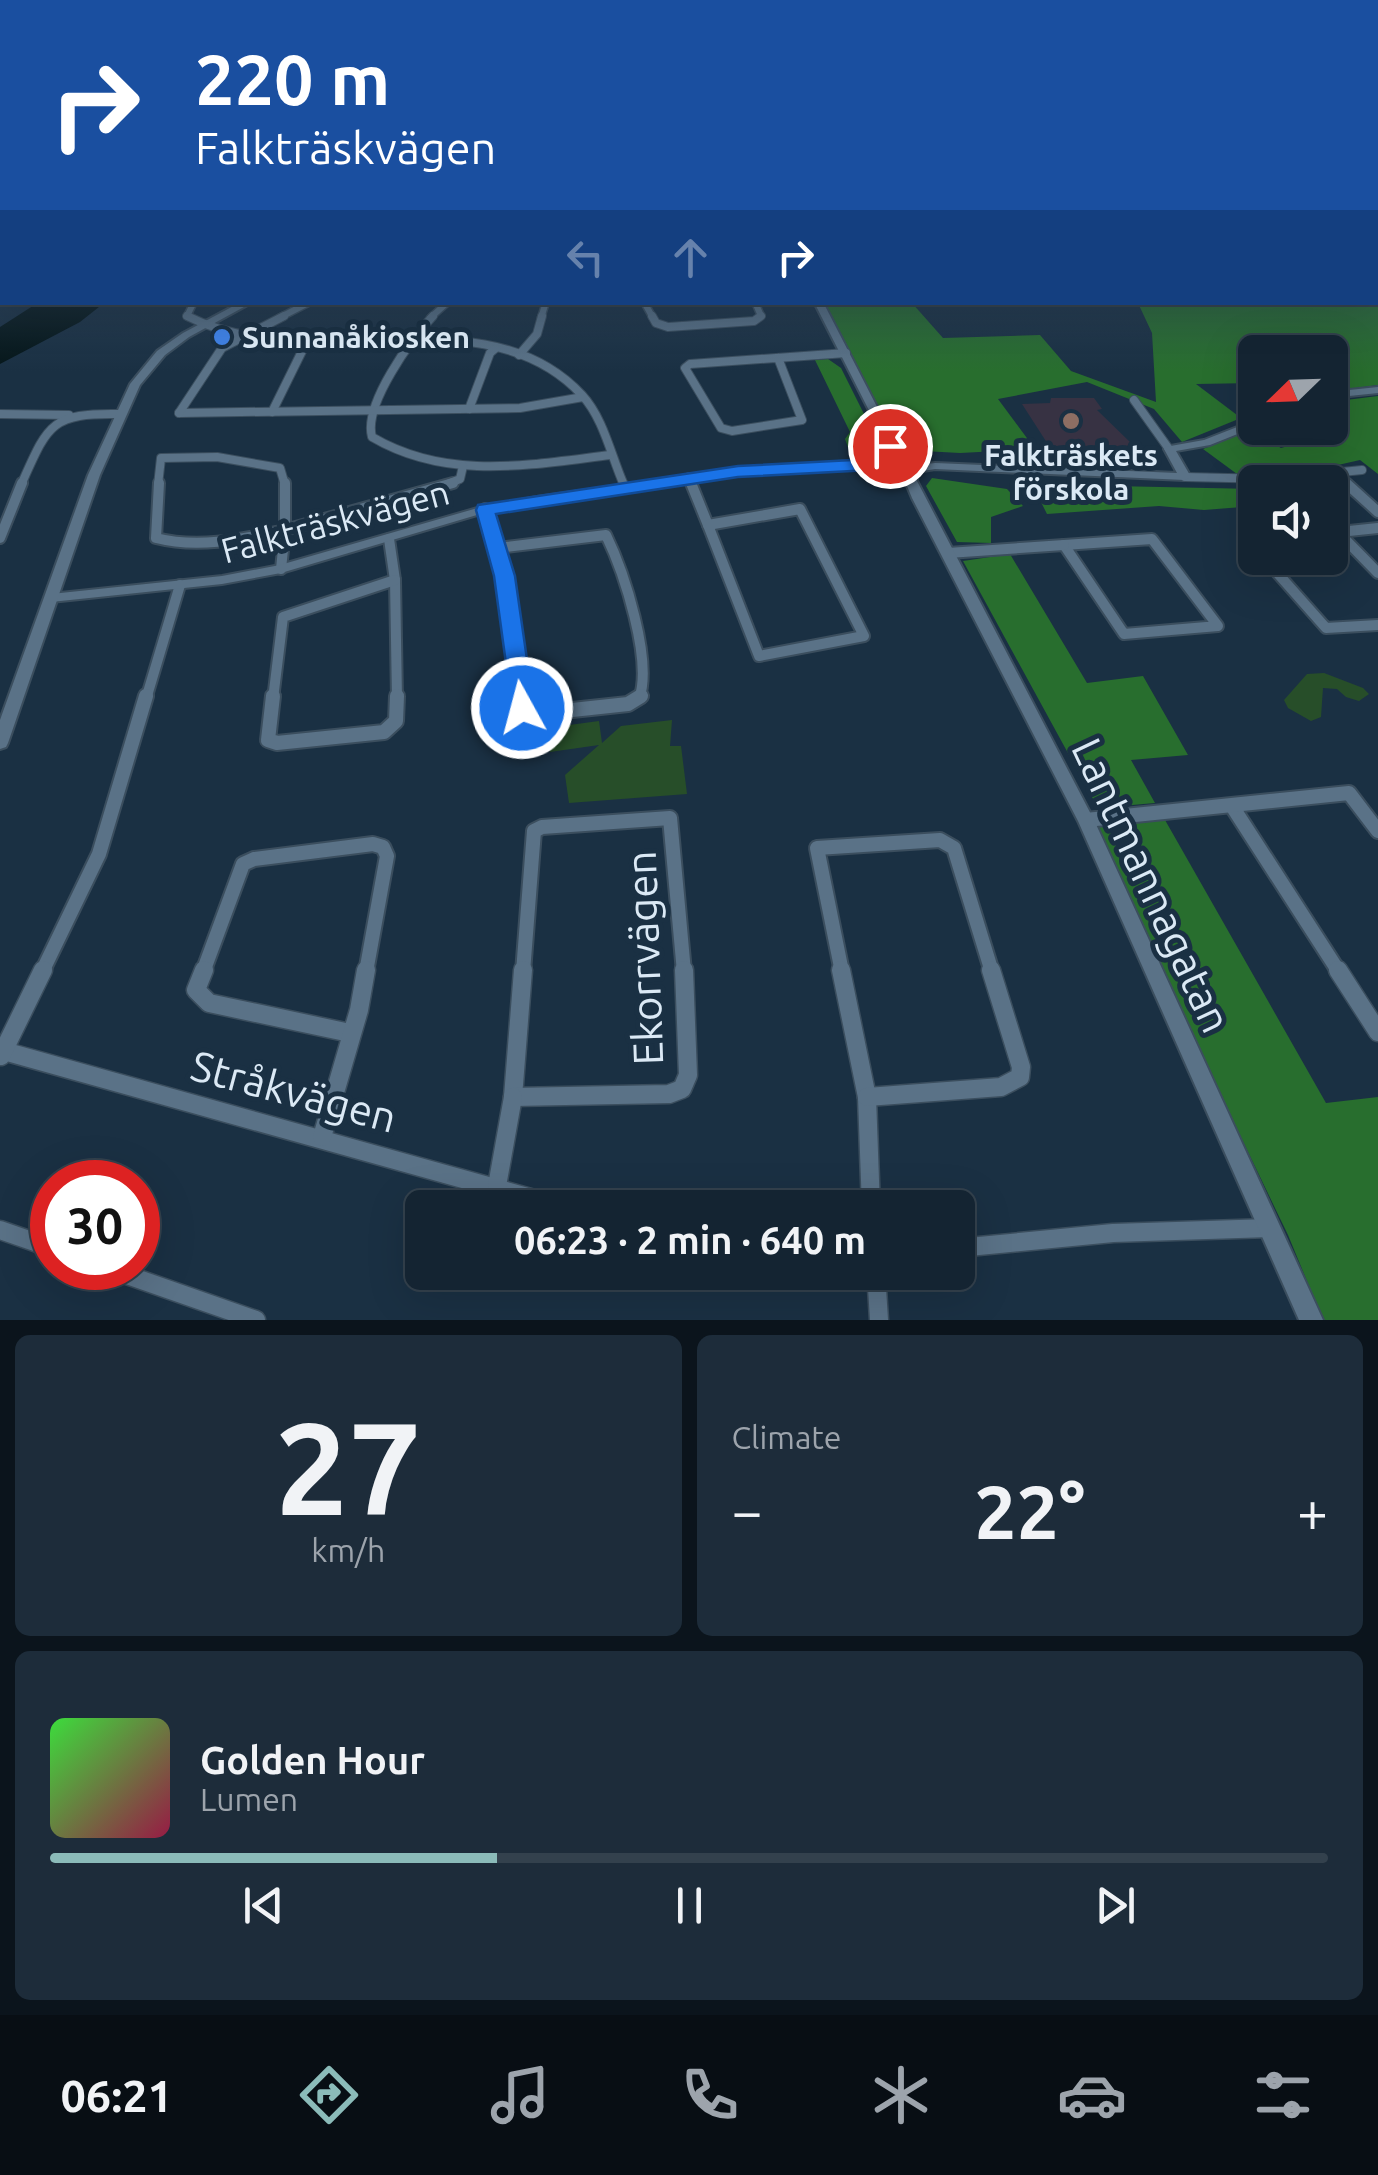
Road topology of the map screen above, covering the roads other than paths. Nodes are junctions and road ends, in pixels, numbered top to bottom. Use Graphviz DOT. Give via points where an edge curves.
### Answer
graph roads {
  1 [pos="192,305"];
  2 [pos="244,305"];
  3 [pos="304,305"];
  4 [pos="444,305"];
  5 [pos="545,305"];
  6 [pos="646,305"];
  7 [pos="756,305"];
  8 [pos="820,305"];
  9 [pos="206,324"];
  10 [pos="245,336"];
  11 [pos="416,338"];
  12 [pos="307,341"];
  13 [pos="496,348"];
  14 [pos="846,353"];
  15 [pos="520,355"];
  16 [pos="778,358"];
  17 [pos="1378,390"];
  18 [pos="1348,393"];
  19 [pos="584,396"];
  20 [pos="1134,400"];
  21 [pos="469,409"];
  22 [pos="374,410"];
  23 [pos="272,412"];
  24 [pos="0,414"];
  25 [pos="118,414"];
  26 [pos="69,416"];
  27 [pos="1238,430"];
  28 [pos="888,438"];
  29 [pos="1169,449"];
  30 [pos="610,455"];
  31 [pos="885,464"];
  32 [pos="462,466"];
  33 [pos="913,469"];
  34 [pos="1362,470"];
  35 [pos="1348,472"];
  36 [pos="1185,477"];
  37 [pos="689,478"];
  38 [pos="1238,478"];
  39 [pos="1348,485"];
  40 [pos="624,486"];
  41 [pos="485,510"];
  42 [pos="1378,512"];
  43 [pos="706,524"];
  44 [pos="1378,528"];
  45 [pos="1348,531"];
  46 [pos="284,532"];
  47 [pos="0,538"];
  48 [pos="390,539"];
  49 [pos="1064,545"];
  50 [pos="1348,546"];
  51 [pos="498,548"];
  52 [pos="948,553"];
  53 [pos="281,569"];
  54 [pos="1378,574"];
  55 [pos="1279,575"];
  56 [pos="396,580"];
  57 [pos="180,585"];
  58 [pos="50,598"];
  59 [pos="1378,625"];
  60 [pos="0,742"];
  61 [pos="1232,806"];
  62 [pos="1086,820"];
  63 [pos="1378,831"];
  64 [pos="1378,1032"];
  65 [pos="350,1033"];
  66 [pos="1,1053"];
  67 [pos="512,1097"];
  68 [pos="867,1097"];
  69 [pos="322,1137"];
  70 [pos="497,1186"];
  71 [pos="510,1190"];
  72 [pos="870,1190"];
  73 [pos="1270,1228"];
  74 [pos="0,1230"];
  75 [pos="30,1240"];
  76 [pos="975,1246"];
  77 [pos="160,1286"];
  78 [pos="877,1290"];
  79 [pos="256,1320"];
  80 [pos="879,1320"];
  81 [pos="1311,1320"];
  1 -- 9 [label="street" via="187,316"];
  2 -- 9 [label="main road"];
  3 -- 10 [label="street"];
  4 -- 11 [label="street"];
  5 -- 15 [label="street" via="537,334"];
  6 -- 7 [label="street" via="656,323 668,327 754,320 761,316"];
  8 -- 14 [label="street, Lantmannagatan"];
  9 -- 10 [label="street"];
  9 -- 25 [label="main road" via="147,367"];
  10 -- 12 [label="street"];
  10 -- 23 [label="street" via="214,355 179,413"];
  11 -- 12 [label="street"];
  11 -- 13 [label="street"];
  11 -- 22 [label="street"];
  12 -- 23 [label="street"];
  13 -- 15 [label="street"];
  13 -- 21 [label="street"];
  14 -- 16 [label="street"];
  14 -- 28 [label="street, Lantmannagatan"];
  15 -- 19 [label="street"];
  16 -- 16 [label="street" via="690,364 684,368 721,428 732,431 802,420"];
  17 -- 18 [label="street"];
  19 -- 21 [label="street"];
  19 -- 30 [label="street"];
  20 -- 29 [label="street"];
  21 -- 22 [label="street"];
  22 -- 23 [label="street"];
  22 -- 32 [label="street" via="368,426 380,442 420,461"];
  24 -- 26 [label="street"];
  25 -- 26 [label="street"];
  25 -- 58 [label="main road"];
  26 -- 47 [label="street" via="37,452"];
  27 -- 29 [label="street"];
  28 -- 31 [label="street, Lantmannagatan"];
  28 -- 33 [label="street, Lantmannagatan"];
  29 -- 36 [label="street"];
  30 -- 32 [label="street"];
  30 -- 40 [label="street"];
  31 -- 33 [label="street, Lantmannagatan"];
  31 -- 33 [label="street, Falkträskvägen"];
  31 -- 37 [label="street, Falkträskvägen"];
  32 -- 46 [label="street" via="453,483"];
  33 -- 36 [label="street, Falkträskvägen"];
  33 -- 52 [label="street, Lantmannagatan"];
  34 -- 35 [label="street"];
  36 -- 38 [label="street"];
  37 -- 40 [label="street, Falkträskvägen"];
  37 -- 43 [label="street"];
  39 -- 42 [label="street"];
  40 -- 41 [label="street, Falkträskvägen"];
  41 -- 48 [label="street, Falkträskvägen"];
  41 -- 51 [label="street"];
  43 -- 43 [label="street" via="759,656 864,636 800,509"];
  44 -- 45 [label="street"];
  46 -- 46 [label="street" via="280,468 217,457 161,458 154,529 162,542"];
  46 -- 53 [label="street"];
  48 -- 53 [label="street, Falkträskvägen"];
  48 -- 56 [label="street"];
  49 -- 49 [label="street" via="1124,634 1218,626 1156,541"];
  49 -- 52 [label="street"];
  50 -- 54 [label="street"];
  51 -- 51 [label="street" via="526,715 641,698 635,628 606,536"];
  52 -- 62 [label="street, Lantmannagatan"];
  53 -- 57 [label="street, Falkträskvägen"];
  55 -- 59 [label="street" via="1326,628"];
  56 -- 56 [label="street" via="392,728 268,740 283,617"];
  57 -- 58 [label="street, Falkträskvägen"];
  57 -- 66 [label="street" via="100,854"];
  58 -- 60 [label="main road"];
  61 -- 62 [label="street"];
  61 -- 63 [label="street" via="1349,793"];
  61 -- 64 [label="street"];
  62 -- 73 [label="street, Lantmannagatan"];
  65 -- 65 [label="street" via="387,856 382,847 242,864 196,990 209,1003"];
  65 -- 69 [label="street"];
  66 -- 69 [label="street, Stråkvägen"];
  67 -- 67 [label="street, Ekorrvägen" via="534,831 670,818 683,944 688,1075 682,1090"];
  67 -- 70 [label="street, Ekorrvägen"];
  68 -- 68 [label="street" via="817,848 940,840 954,848 1020,1078 1001,1086"];
  68 -- 72 [label="street"];
  69 -- 70 [label="street, Stråkvägen"];
  70 -- 71 [label="street, Stråkvägen"];
  73 -- 76 [label="street" via="1113,1232"];
  73 -- 81 [label="street, Lantmannagatan"];
  74 -- 75 [label="street"];
  77 -- 79 [label="street"];
  78 -- 80 [label="street"];
}
